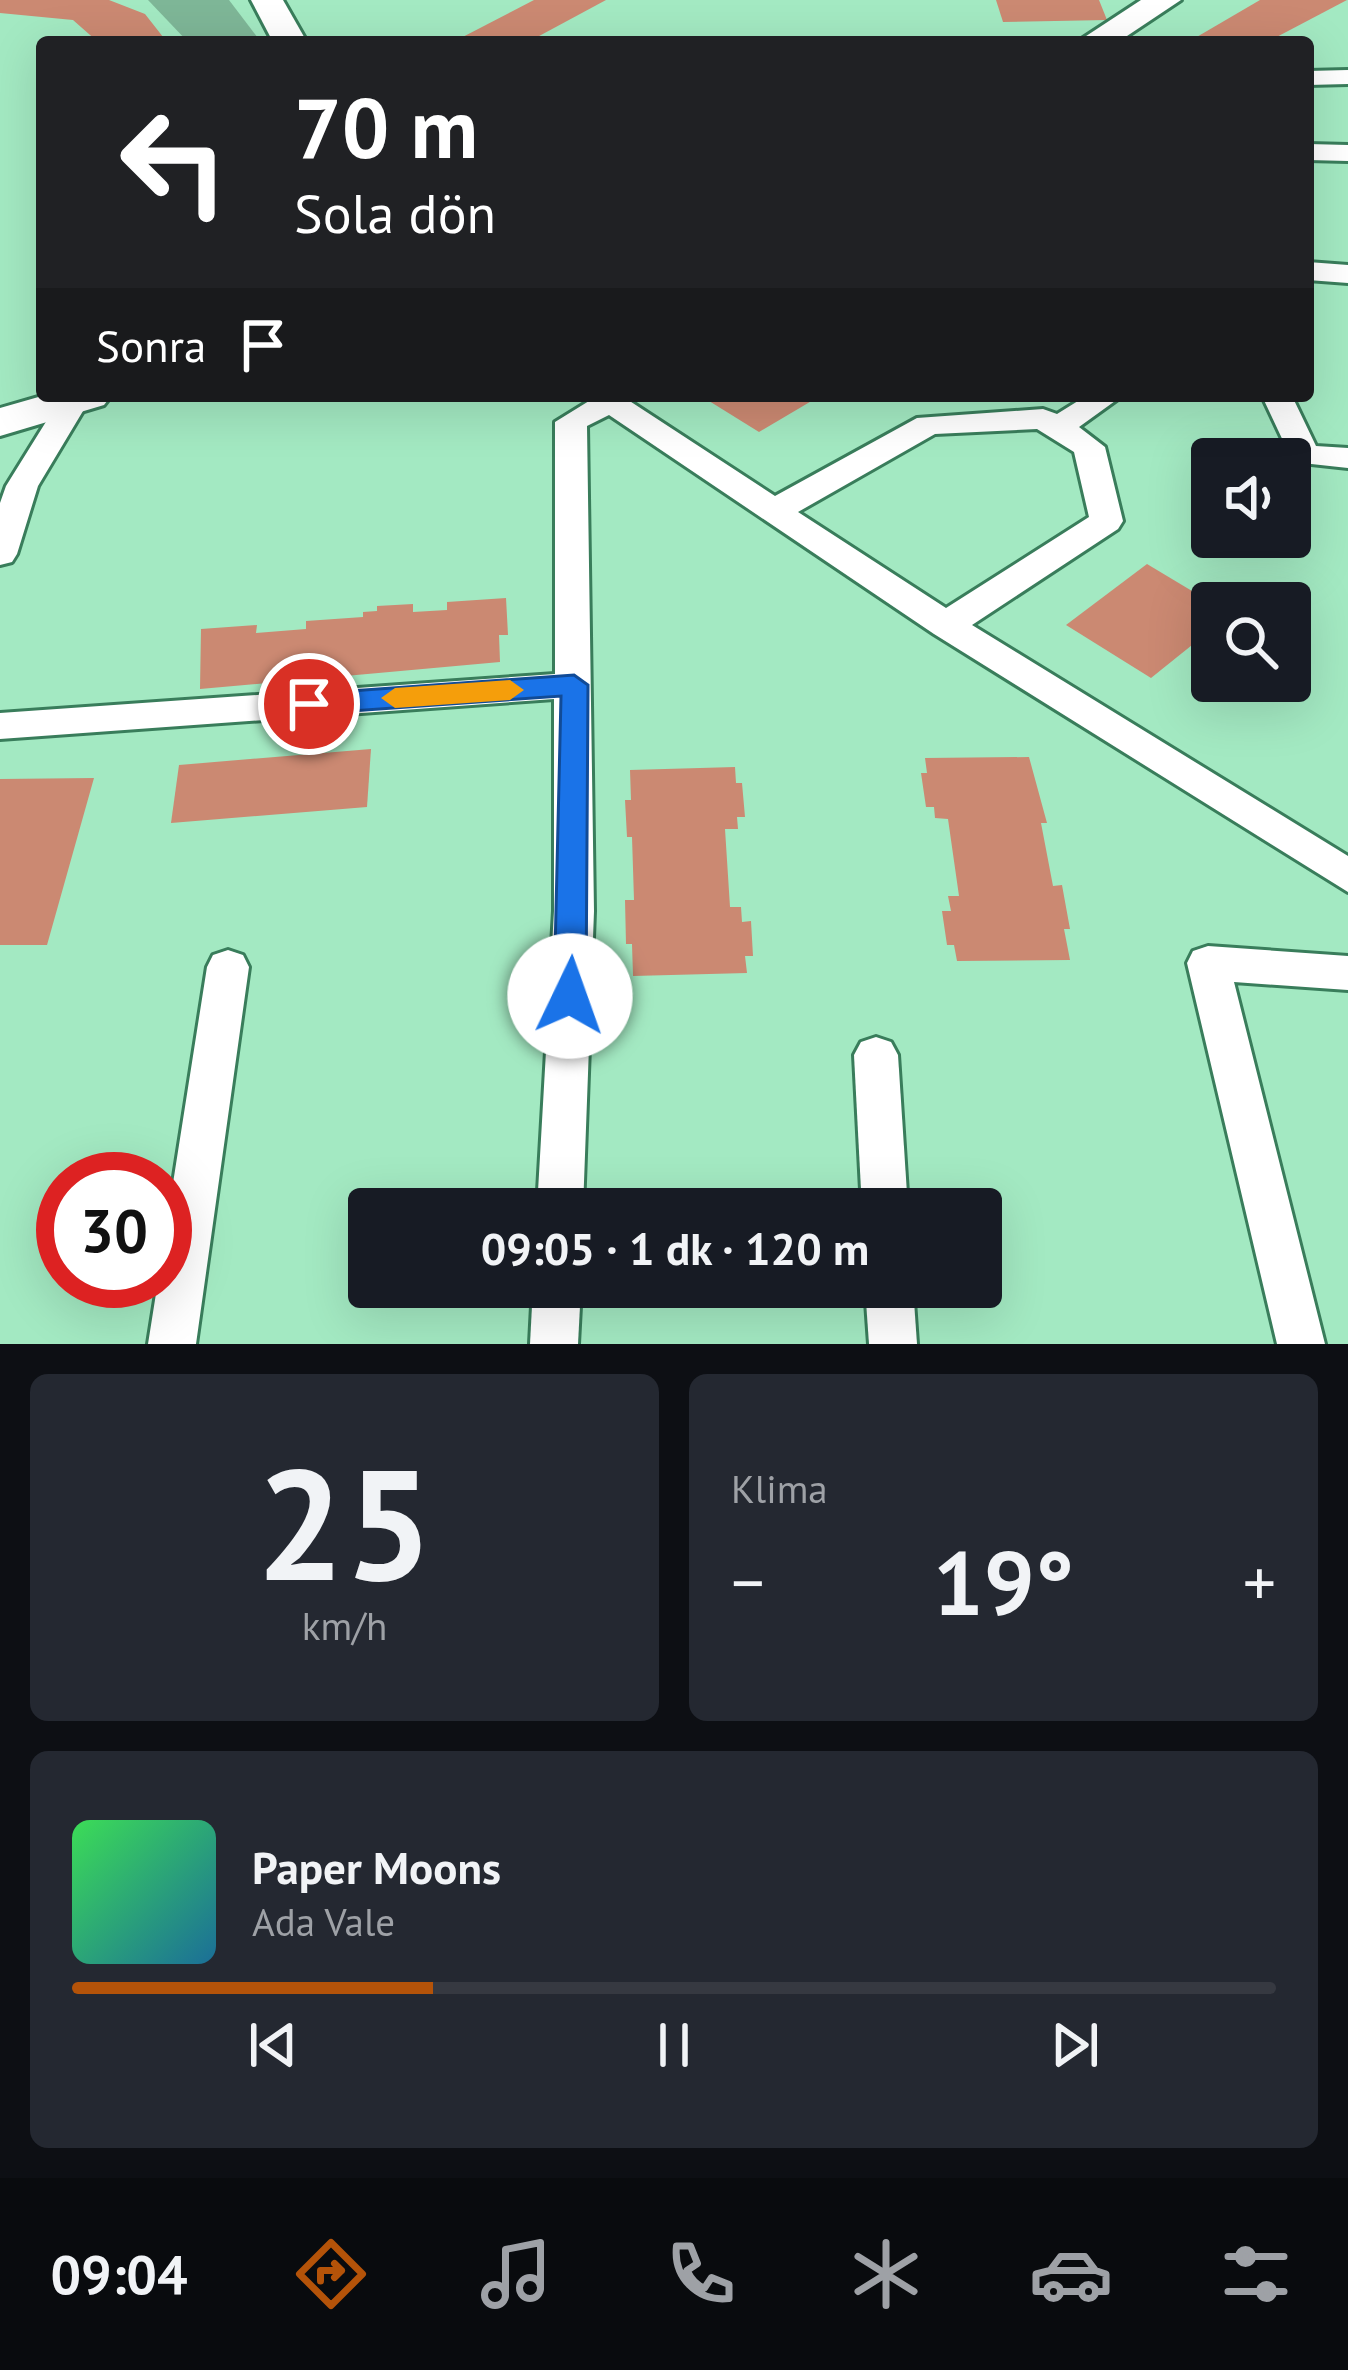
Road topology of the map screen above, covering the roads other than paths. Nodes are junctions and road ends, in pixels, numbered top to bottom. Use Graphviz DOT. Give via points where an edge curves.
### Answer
graph roads {
  1 [pos="266,0"];
  2 [pos="302,0"];
  3 [pos="1166,0"];
  4 [pos="287,36"];
  5 [pos="317,36"];
  6 [pos="1104,36"];
  7 [pos="1348,77"];
  8 [pos="1314,78"];
  9 [pos="1314,152"];
  10 [pos="1348,153"];
  11 [pos="1314,272"];
  12 [pos="1348,274"];
  13 [pos="68,402"];
  14 [pos="78,402"];
  15 [pos="601,402"];
  16 [pos="611,402"];
  17 [pos="1098,402"];
  18 [pos="1279,402"];
  19 [pos="0,422"];
  20 [pos="1057,428"];
  21 [pos="1348,458"];
  22 [pos="776,510"];
  23 [pos="0,554"];
  24 [pos="946,625"];
  25 [pos="574,685"];
  26 [pos="0,726"];
  27 [pos="1348,876"];
  28 [pos="228,967"];
  29 [pos="1348,973"];
  30 [pos="876,1055"];
  31 [pos="561,1188"];
  32 [pos="884,1188"];
  33 [pos="556,1308"];
  34 [pos="891,1308"];
  35 [pos="172,1344"];
  36 [pos="554,1344"];
  37 [pos="893,1344"];
  38 [pos="1301,1344"];
  1 -- 4 [label="street"];
  2 -- 5 [label="street"];
  3 -- 6 [label="street"];
  7 -- 8 [label="street"];
  9 -- 10 [label="street"];
  11 -- 12 [label="street"];
  13 -- 19 [label="street"];
  14 -- 23 [label="street" via="22,486"];
  15 -- 25 [label="street" via="571,422"];
  16 -- 22 [label="street"];
  17 -- 20 [label="street"];
  18 -- 21 [label="street" via="1304,455"];
  20 -- 22 [label="street" via="1043,419 928,425"];
  20 -- 24 [label="street" via="1089,447 1106,520"];
  22 -- 24 [label="street"];
  24 -- 27 [label="street"];
  25 -- 26 [label="street"];
  25 -- 31 [label="street"];
  28 -- 35 [label="street"];
  29 -- 38 [label="street" via="1208,964"];
  30 -- 32 [label="street"];
  33 -- 36 [label="street"];
  34 -- 37 [label="street"];
}
